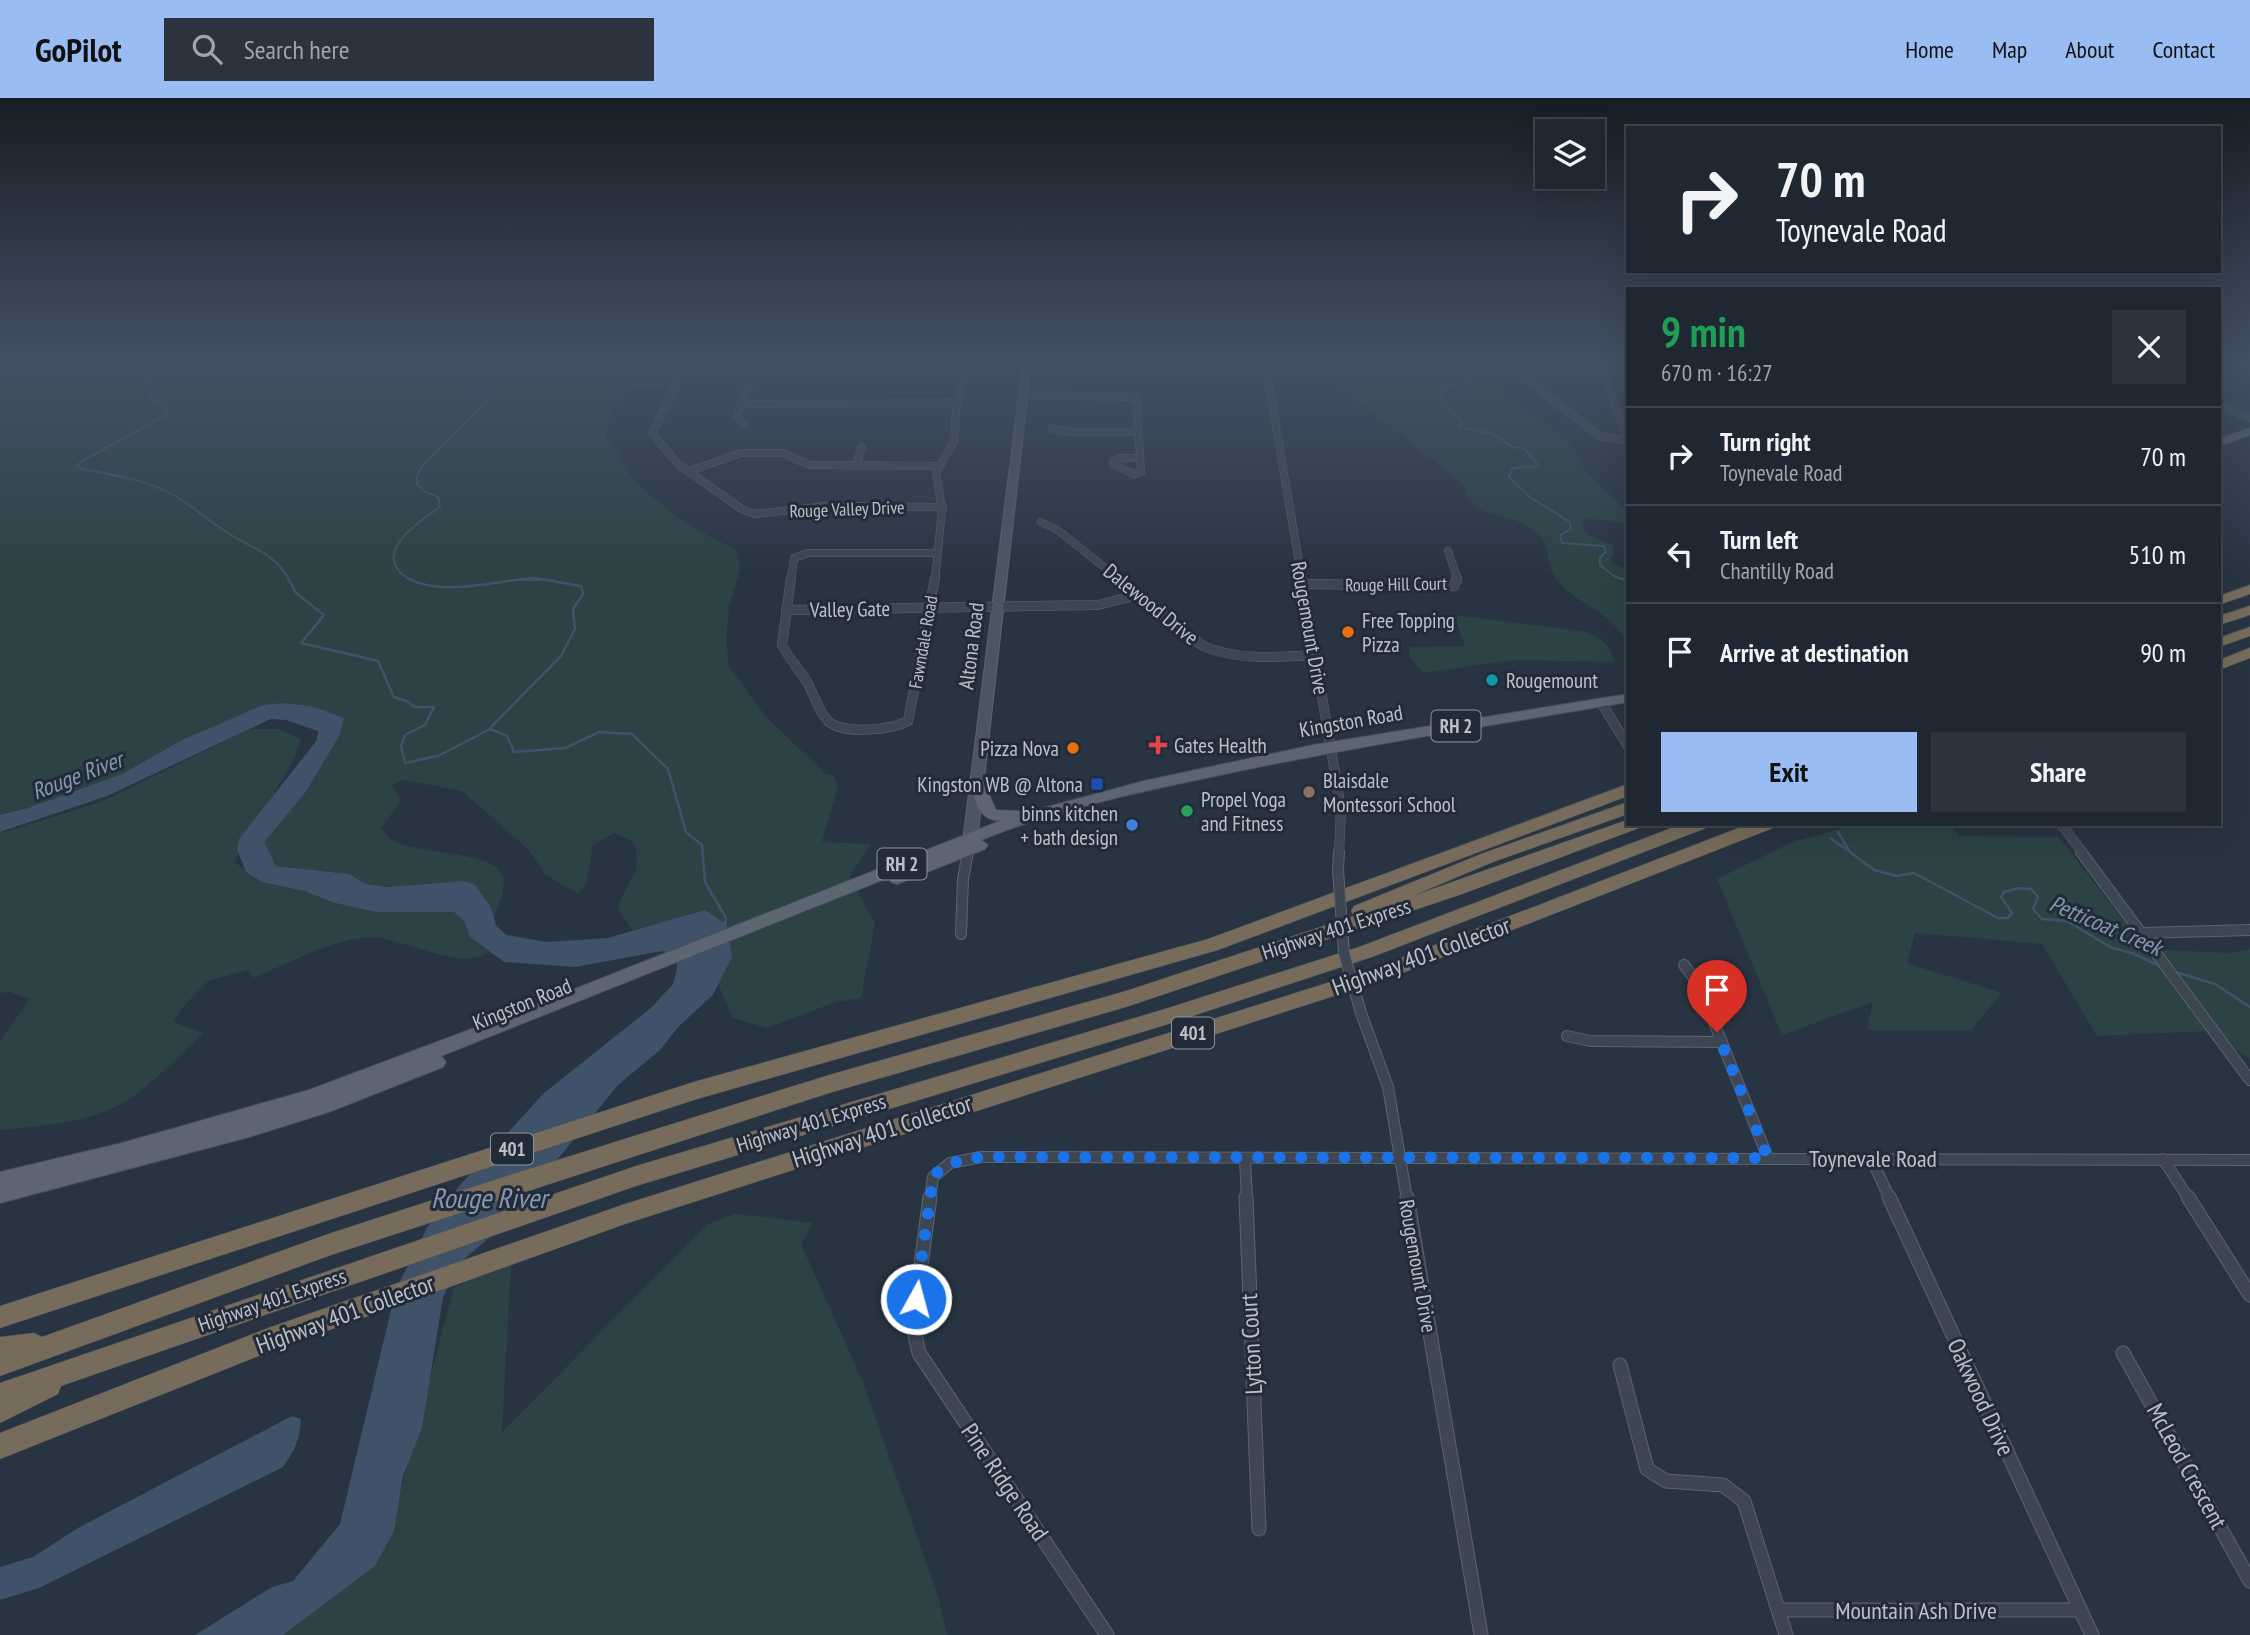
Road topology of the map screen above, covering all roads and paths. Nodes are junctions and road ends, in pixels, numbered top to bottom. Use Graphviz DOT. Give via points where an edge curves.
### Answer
graph roads {
  1 [pos="653,434"];
  2 [pos="955,434"];
  3 [pos="1018,434"];
  4 [pos="1139,434"];
  5 [pos="1277,434"];
  6 [pos="1597,434"];
  7 [pos="2243,434"];
  8 [pos="1626,440"];
  9 [pos="2221,442"];
  10 [pos="862,447"];
  11 [pos="1140,458"];
  12 [pos="856,466"];
  13 [pos="937,466"];
  14 [pos="689,471"];
  15 [pos="943,507"];
  16 [pos="1041,522"];
  17 [pos="1448,551"];
  18 [pos="937,553"];
  19 [pos="1302,584"];
  20 [pos="2250,589"];
  21 [pos="1137,595"];
  22 [pos="2221,600"];
  23 [pos="997,606"];
  24 [pos="930,608"];
  25 [pos="786,610"];
  26 [pos="2250,610"];
  27 [pos="2221,620"];
  28 [pos="2250,631"];
  29 [pos="2221,642"];
  30 [pos="2250,653"];
  31 [pos="1314,655"];
  32 [pos="2221,664"];
  33 [pos="1626,698"];
  34 [pos="1602,704"];
  35 [pos="1626,743"];
  36 [pos="1331,747"];
  37 [pos="978,785"];
  38 [pos="1626,791"];
  39 [pos="1626,809"];
  40 [pos="1045,814"];
  41 [pos="1628,826"];
  42 [pos="1695,826"];
  43 [pos="1762,826"];
  44 [pos="2062,826"];
  45 [pos="970,843"];
  46 [pos="2250,930"];
  47 [pos="2142,933"];
  48 [pos="961,934"];
  49 [pos="1304,938"];
  50 [pos="1684,965"];
  51 [pos="510,1028"];
  52 [pos="1567,1036"];
  53 [pos="1722,1042"];
  54 [pos="2250,1080"];
  55 [pos="1400,1158"];
  56 [pos="1768,1158"];
  57 [pos="1871,1158"];
  58 [pos="1245,1159"];
  59 [pos="2163,1159"];
  60 [pos="2250,1160"];
  61 [pos="0,1181"];
  62 [pos="0,1194"];
  63 [pos="2250,1295"];
  64 [pos="0,1317"];
  65 [pos="913,1326"];
  66 [pos="66,1341"];
  67 [pos="0,1349"];
  68 [pos="2123,1353"];
  69 [pos="0,1364"];
  70 [pos="1620,1365"];
  71 [pos="79,1366"];
  72 [pos="0,1395"];
  73 [pos="0,1411"];
  74 [pos="0,1446"];
  75 [pos="1259,1529"];
  76 [pos="2250,1581"];
  77 [pos="1779,1610"];
  78 [pos="2080,1610"];
  79 [pos="1107,1635"];
  80 [pos="1482,1635"];
  81 [pos="1786,1635"];
  82 [pos="2092,1635"];
  1 -- 14 [label="street, Rouge Valley Drive"];
  2 -- 13 [label="street"];
  3 -- 23 [label="main road, Altona Road"];
  4 -- 11 [label="street"];
  5 -- 19 [label="street, Rougemount Drive"];
  6 -- 8 [label="street"];
  7 -- 9 [label="main road"];
  10 -- 12 [label="street"];
  12 -- 13 [label="street"];
  12 -- 14 [label="street" via="810,465 782,453 741,453"];
  13 -- 15 [label="street, Fawndale Road"];
  14 -- 15 [label="street, Rouge Valley Drive" via="754,516 811,507"];
  15 -- 18 [label="street, Fawndale Road"];
  16 -- 21 [label="street, Dalewood Drive" via="1059,531"];
  17 -- 19 [label="street, Rouge Hill Court" via="1458,581 1454,586"];
  18 -- 24 [label="street, Fawndale Road"];
  18 -- 25 [label="street" via="808,553 794,558"];
  19 -- 31 [label="street, Rougemount Drive"];
  20 -- 22 [label="highway"];
  21 -- 23 [label="street, Valley Gate" via="1098,605"];
  21 -- 31 [label="street, Dalewood Drive" via="1216,653"];
  23 -- 24 [label="street, Valley Gate"];
  23 -- 37 [label="main road, Altona Road"];
  24 -- 25 [label="street, Valley Gate"];
  24 -- 25 [label="street, Fawndale Road" via="908,720 898,727 857,729 834,726 818,709 808,684 782,645"];
  26 -- 27 [label="highway"];
  28 -- 29 [label="highway"];
  30 -- 32 [label="highway"];
  31 -- 36 [label="street, Rougemount Drive"];
  33 -- 34 [label="main road, Kingston Road / RH 2"];
  34 -- 35 [label="street"];
  34 -- 36 [label="main road, Kingston Road / RH 2"];
  36 -- 40 [label="main road, Kingston Road / RH 2" via="1144,786"];
  36 -- 55 [label="street, Rougemount Drive, bridge" via="1341,809 1342,943 1388,1087"];
  37 -- 40 [label="main road" via="992,815"];
  37 -- 45 [label="main road, Altona Road"];
  38 -- 64 [label="highway, 401" via="1211,945 697,1090"];
  39 -- 49 [label="highway" via="1487,858"];
  40 -- 45 [label="main road, Kingston Road / RH 2" via="1016,832"];
  41 -- 49 [label="highway, Highway 401 Express / 401"];
  42 -- 71 [label="highway, Highway 401 Express / 401" via="1365,952 636,1176"];
  43 -- 74 [label="highway, Highway 401 Collector / 401" via="1380,974 625,1214 271,1339"];
  44 -- 47 [label="street"];
  45 -- 48 [label="street, Altona Road" via="963,878"];
  45 -- 51 [label="main road, Kingston Road / RH 2"];
  46 -- 47 [label="street"];
  47 -- 54 [label="street"];
  49 -- 66 [label="highway, Highway 401 Express / 401" via="1126,999 649,1139 331,1244"];
  50 -- 53 [label="street" via="1699,985"];
  51 -- 61 [label="main road, Kingston Road" via="310,1098 122,1152"];
  51 -- 62 [label="main road, Kingston Road" via="322,1106"];
  52 -- 53 [label="street" via="1590,1041"];
  53 -- 56 [label="street"];
  55 -- 56 [label="street, Toynevale Road"];
  55 -- 58 [label="street, Toynevale Road"];
  55 -- 80 [label="street, Rougemount Drive"];
  56 -- 57 [label="street, Toynevale Road"];
  57 -- 59 [label="street, Toynevale Road"];
  57 -- 78 [label="street, Oakwood Drive"];
  58 -- 65 [label="street, Toynevale Road" via="981,1157 940,1168 933,1177"];
  58 -- 75 [label="street, Lytton Court"];
  59 -- 60 [label="street, Toynevale Road"];
  59 -- 63 [label="street"];
  65 -- 79 [label="street, Pine Ridge Road" via="919,1353"];
  66 -- 67 [label="highway"];
  66 -- 69 [label="highway, Highway 401 Express / 401"];
  68 -- 76 [label="street, McLeod Crescent"];
  70 -- 77 [label="street" via="1647,1469 1666,1481 1723,1485 1744,1501"];
  71 -- 72 [label="highway, Highway 401 Express / 401"];
  71 -- 73 [label="highway"];
  77 -- 78 [label="street, Mountain Ash Drive"];
  77 -- 81 [label="street"];
  78 -- 82 [label="street, Oakwood Drive"];
}
